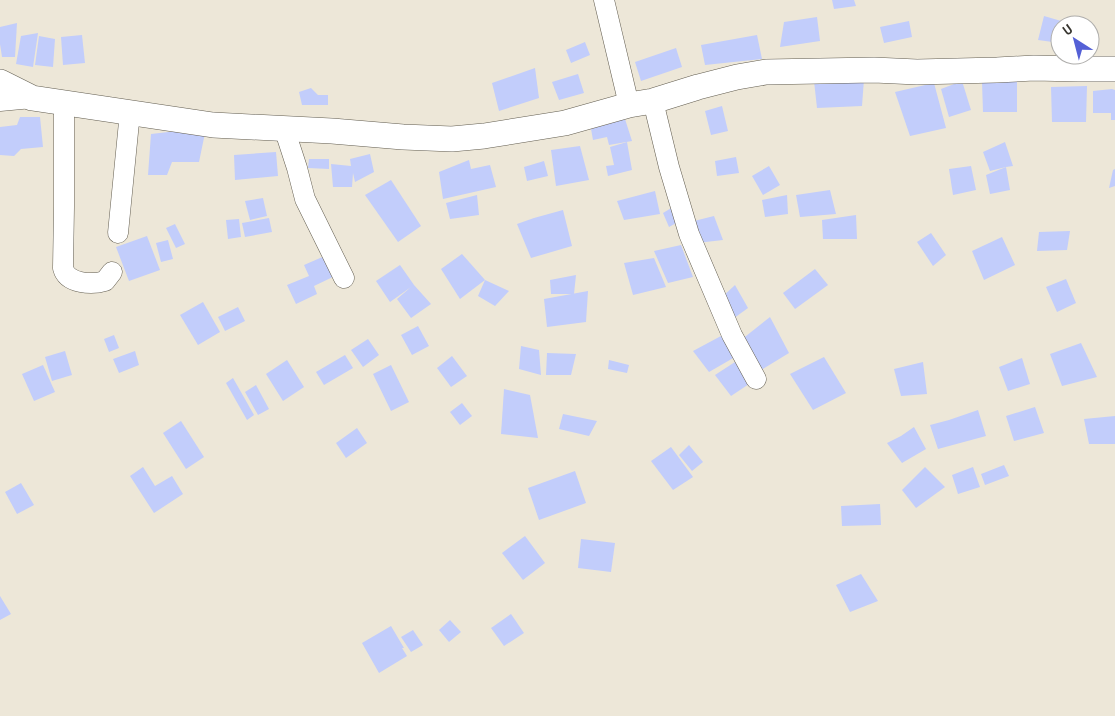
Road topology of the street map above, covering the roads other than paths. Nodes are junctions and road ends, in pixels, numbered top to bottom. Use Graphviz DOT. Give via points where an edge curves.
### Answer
graph roads {
  1 [pos="604,0"];
  2 [pos="1115,68"];
  3 [pos="0,82"];
  4 [pos="32,98"];
  5 [pos="0,101"];
  6 [pos="653,101"];
  7 [pos="64,103"];
  8 [pos="629,105"];
  9 [pos="130,112"];
  10 [pos="284,128"];
  11 [pos="118,233"];
  12 [pos="112,272"];
  13 [pos="344,278"];
  14 [pos="756,379"];
  1 -- 8 [label="street"];
  2 -- 6 [label="street" via="766,72"];
  3 -- 4 [label="street"];
  4 -- 5 [label="street"];
  4 -- 7 [label="street"];
  6 -- 8 [label="street"];
  6 -- 14 [label="street" via="689,234 732,335"];
  7 -- 9 [label="street"];
  7 -- 12 [label="street" via="64,273 71,280 92,283 105,281"];
  8 -- 10 [label="street" via="565,123 452,139"];
  9 -- 10 [label="street" via="213,124"];
  9 -- 11 [label="street"];
  10 -- 13 [label="street" via="305,199"];
}
